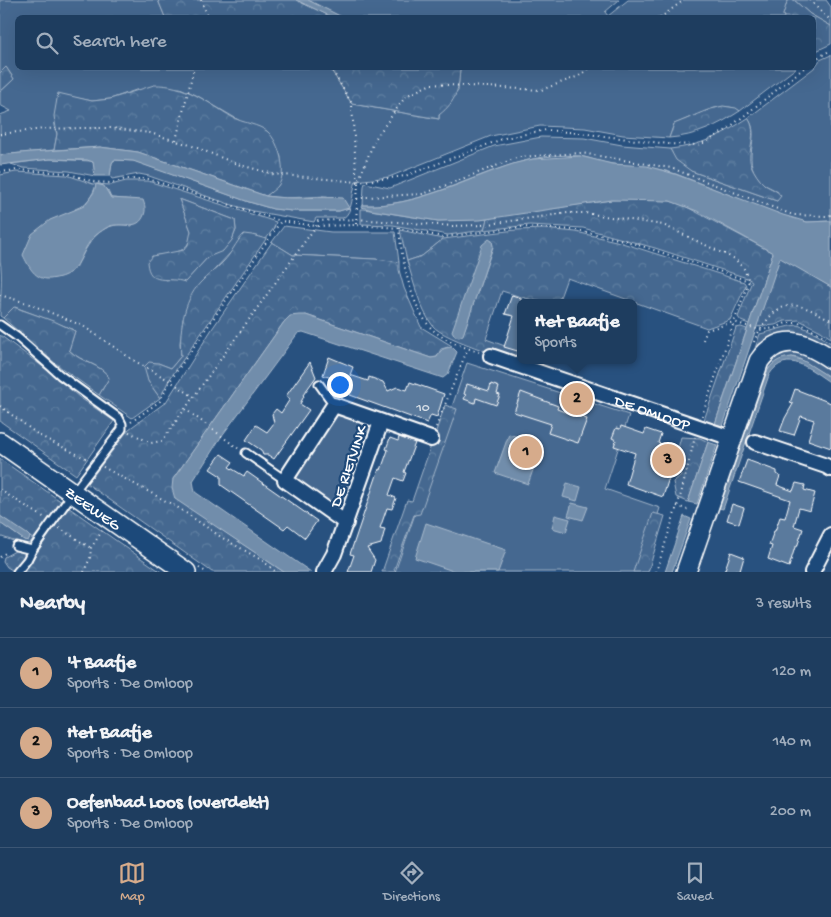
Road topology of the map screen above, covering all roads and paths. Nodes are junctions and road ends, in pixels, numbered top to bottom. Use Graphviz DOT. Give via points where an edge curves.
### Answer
graph roads {
  1 [pos="201,0"];
  2 [pos="684,0"];
  3 [pos="810,0"];
  4 [pos="206,15"];
  5 [pos="664,15"];
  6 [pos="831,20"];
  7 [pos="831,50"];
  8 [pos="816,59"];
  9 [pos="193,70"];
  10 [pos="332,70"];
  11 [pos="586,70"];
  12 [pos="801,70"];
  13 [pos="0,134"];
  14 [pos="175,141"];
  15 [pos="0,172"];
  16 [pos="358,182"];
  17 [pos="357,199"];
  18 [pos="831,215"];
  19 [pos="356,219"];
  20 [pos="282,221"];
  21 [pos="356,225"];
  22 [pos="316,226"];
  23 [pos="398,228"];
  24 [pos="749,281"];
  25 [pos="0,294"];
  26 [pos="831,320"];
  27 [pos="734,322"];
  28 [pos="0,326"];
  29 [pos="703,340"];
  30 [pos="468,348"];
  31 [pos="490,356"];
  32 [pos="831,359"];
  33 [pos="170,381"];
  34 [pos="319,384"];
  35 [pos="194,397"];
  36 [pos="334,405"];
  37 [pos="0,406"];
  38 [pos="185,409"];
  39 [pos="381,422"];
  40 [pos="698,427"];
  41 [pos="122,429"];
  42 [pos="732,438"];
  43 [pos="431,439"];
  44 [pos="0,442"];
  45 [pos="755,442"];
  46 [pos="246,453"];
  47 [pos="96,463"];
  48 [pos="831,469"];
  49 [pos="285,480"];
  50 [pos="73,493"];
  51 [pos="346,523"];
  52 [pos="104,529"];
  53 [pos="831,535"];
  54 [pos="16,546"];
  55 [pos="32,550"];
  56 [pos="18,572"];
  57 [pos="84,572"];
  58 [pos="186,572"];
  59 [pos="276,572"];
  60 [pos="324,572"];
  61 [pos="656,572"];
  62 [pos="686,572"];
  63 [pos="812,572"];
  1 -- 4 [label="path"];
  2 -- 5 [label="path"];
  3 -- 6 [label="path"];
  7 -- 8 [label="path"];
  9 -- 14 [label="path"];
  10 -- 16 [label="path" via="352,104"];
  11 -- 16 [label="path" via="541,90 431,84 406,96 374,139"];
  12 -- 16 [label="path" via="725,131 697,145 546,130 505,138 405,176"];
  13 -- 14 [label="path" via="44,129 111,128 150,133"];
  14 -- 16 [label="path" via="273,174"];
  15 -- 20 [label="path" via="67,173 94,182 112,183 148,179"];
  16 -- 17 [label="path"];
  17 -- 18 [label="path" via="423,194 519,156 581,153 671,168 793,215"];
  17 -- 19 [label="path"];
  19 -- 21 [label="path"];
  19 -- 22 [label="path" via="318,221"];
  19 -- 24 [label="path" via="453,226 577,213 642,221 671,228 735,259"];
  20 -- 22 [label="path"];
  20 -- 33 [label="path"];
  21 -- 22 [label="path"];
  21 -- 23 [label="path"];
  22 -- 35 [label="path"];
  23 -- 24 [label="path" via="443,237 528,227 591,232"];
  23 -- 30 [label="path" via="408,280 421,313 436,332"];
  24 -- 27 [label="path"];
  25 -- 33 [label="path" via="83,326"];
  26 -- 27 [label="path" via="796,305 784,306 760,330"];
  27 -- 29 [label="path" via="707,330"];
  27 -- 40 [label="path"];
  28 -- 41 [label="lane" via="119,418"];
  30 -- 31 [label="path"];
  30 -- 43 [label="path"];
  31 -- 40 [label="street, DE OMLOOP"];
  32 -- 42 [label="street" via="811,346 796,342 768,351 756,367"];
  33 -- 35 [label="path"];
  33 -- 41 [label="path" via="160,400"];
  34 -- 36 [label="lane"];
  35 -- 38 [label="path"];
  36 -- 39 [label="street, DE RIETVINK"];
  36 -- 49 [label="street"];
  37 -- 47 [label="path" via="40,436"];
  38 -- 41 [label="path" via="162,441 151,443"];
  38 -- 46 [label="path"];
  39 -- 43 [label="street, DE RIETVINK"];
  39 -- 51 [label="street, DE RIETVINK"];
  40 -- 42 [label="street, DE OMLOOP"];
  40 -- 61 [label="path"];
  41 -- 47 [label="lane"];
  42 -- 62 [label="street"];
  44 -- 50 [label="street, ZEEWEG"];
  45 -- 48 [label="street"];
  46 -- 49 [label="lane"];
  47 -- 50 [label="lane"];
  47 -- 59 [label="path" via="177,507"];
  49 -- 51 [label="street, DE RIETVINK"];
  50 -- 55 [label="lane"];
  50 -- 58 [label="street, ZEEWEG"];
  51 -- 60 [label="street, DE RIETVINK"];
  52 -- 57 [label="path" via="91,548"];
  53 -- 63 [label="street"];
  54 -- 55 [label="lane"];
  55 -- 56 [label="lane"];
}
